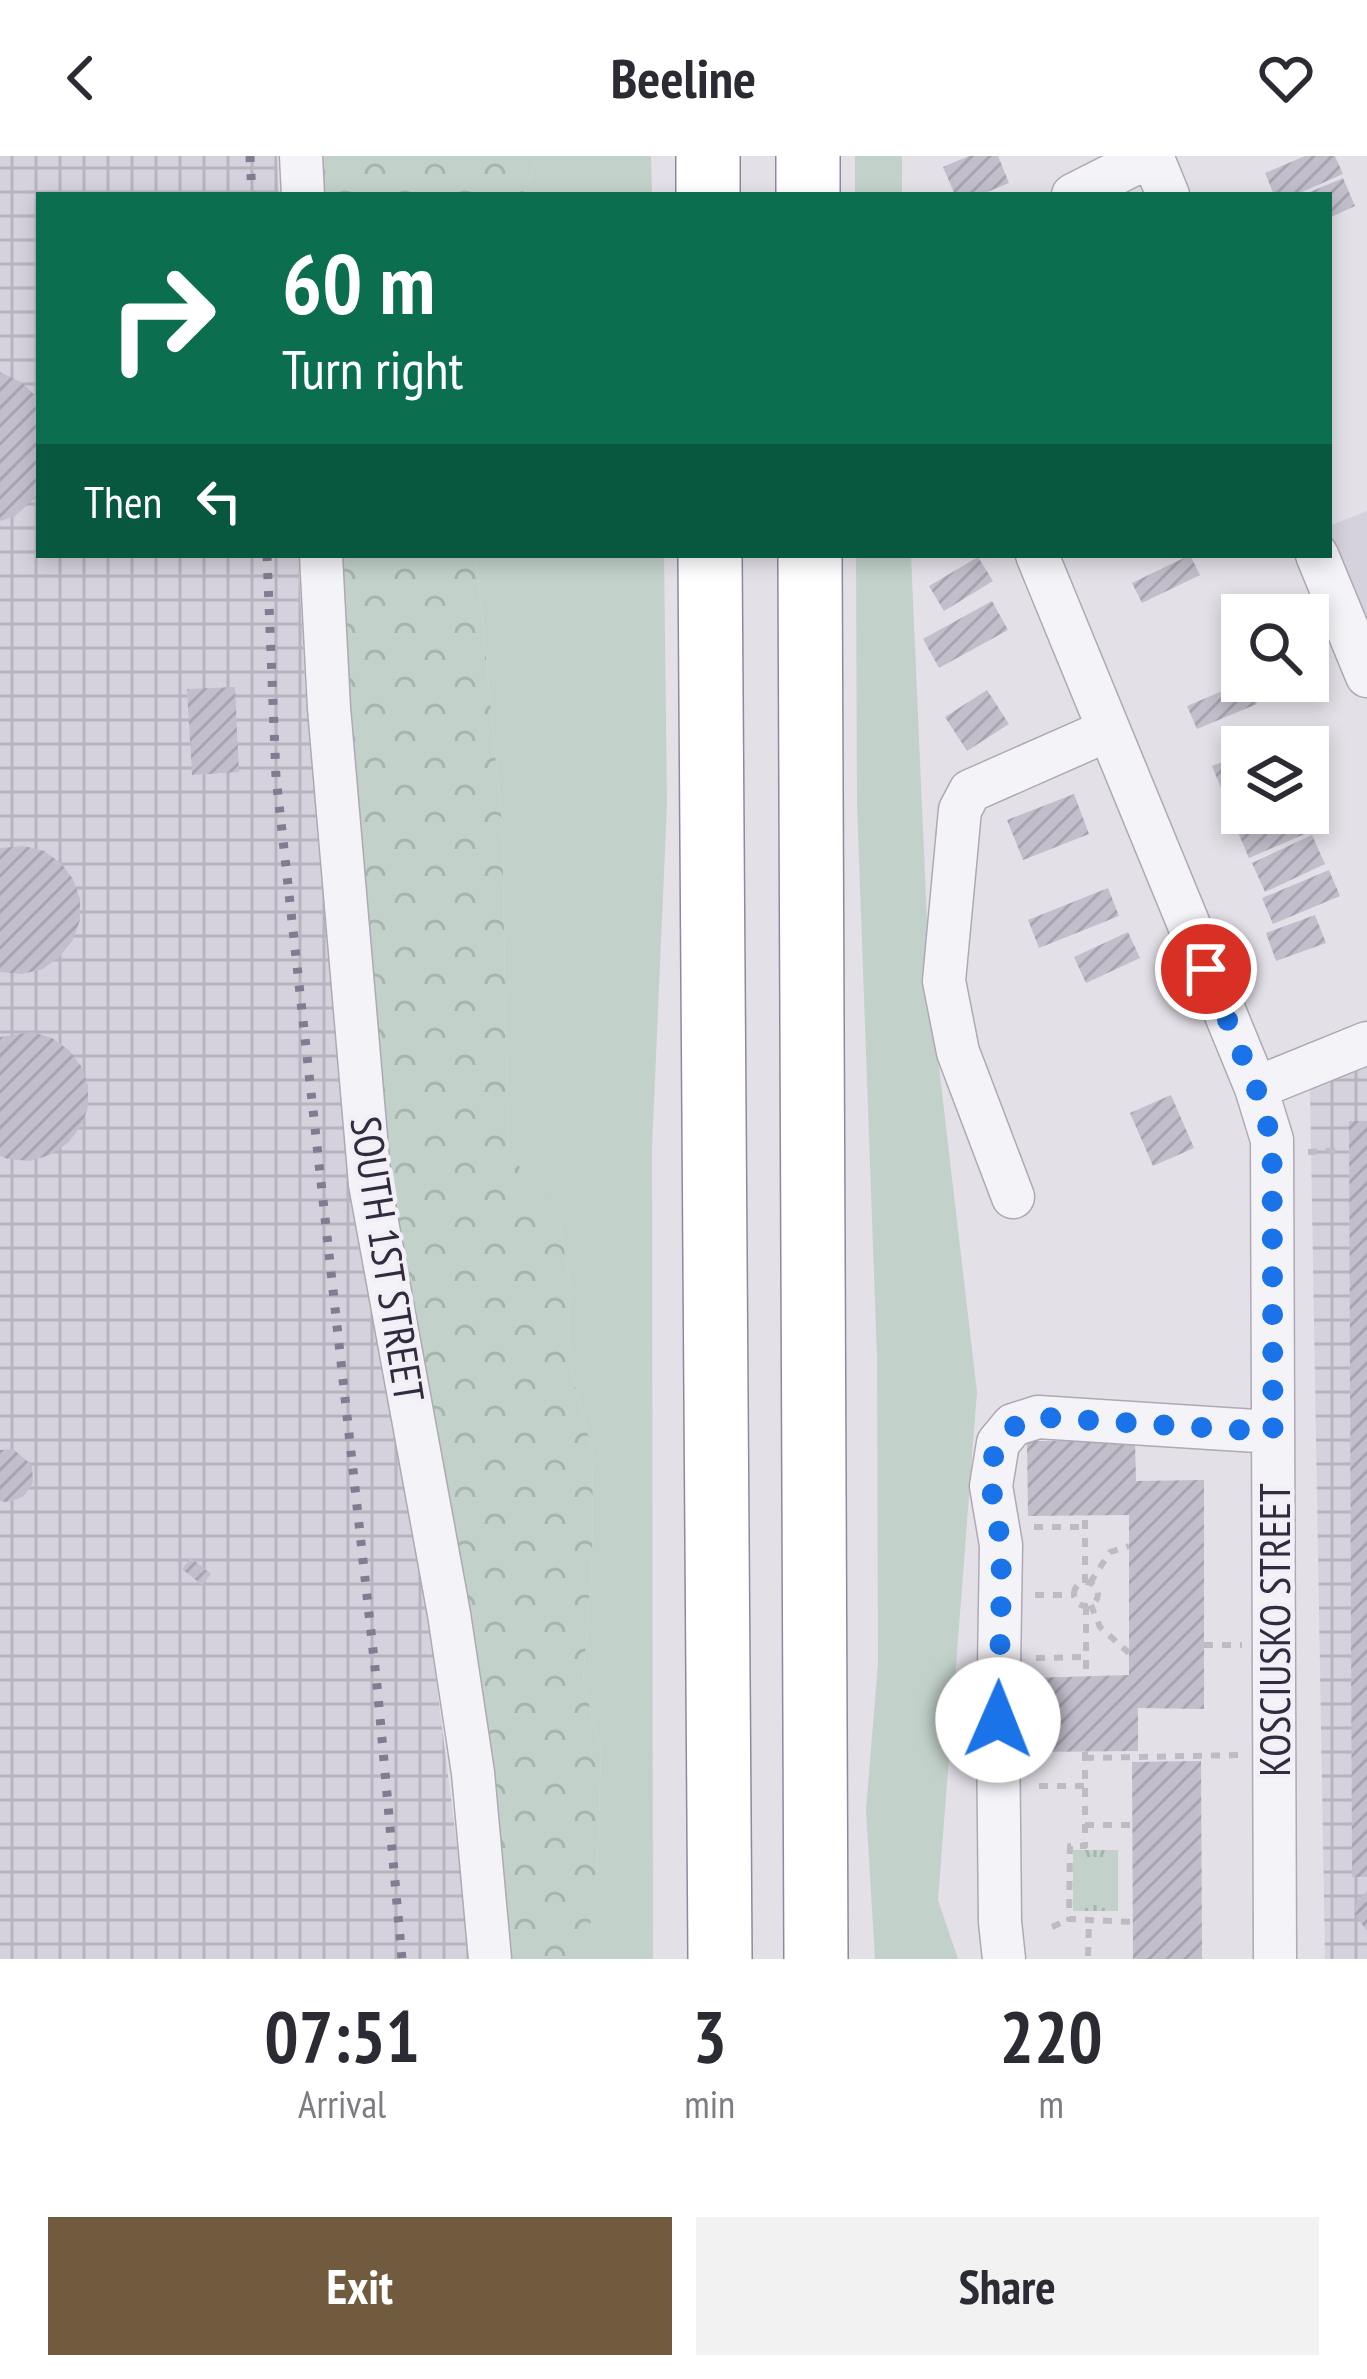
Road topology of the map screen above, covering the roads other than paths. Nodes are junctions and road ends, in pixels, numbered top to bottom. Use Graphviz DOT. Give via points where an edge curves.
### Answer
graph roads {
  1 [pos="301,156"];
  2 [pos="707,156"];
  3 [pos="808,156"];
  4 [pos="1151,156"];
  5 [pos="303,192"];
  6 [pos="708,192"];
  7 [pos="808,192"];
  8 [pos="1078,192"];
  9 [pos="1167,192"];
  10 [pos="321,558"];
  11 [pos="710,558"];
  12 [pos="809,558"];
  13 [pos="1038,558"];
  14 [pos="1318,558"];
  15 [pos="1367,676"];
  16 [pos="1106,731"];
  17 [pos="1367,1043"];
  18 [pos="1256,1088"];
  19 [pos="1012,1197"];
  20 [pos="1273,1432"];
  21 [pos="717,1675"];
  22 [pos="815,1714"];
  23 [pos="490,1959"];
  24 [pos="676,1959"];
  25 [pos="720,1959"];
  26 [pos="817,1959"];
  27 [pos="860,1959"];
  28 [pos="1004,1959"];
  29 [pos="1275,1959"];
  1 -- 5 [label="street"];
  2 -- 6 [label="highway"];
  3 -- 7 [label="highway"];
  4 -- 8 [label="street"];
  4 -- 9 [label="street"];
  10 -- 23 [label="street, SOUTH 1ST STREET" via="370,1184 460,1688"];
  11 -- 21 [label="highway"];
  12 -- 22 [label="highway"];
  13 -- 16 [label="street, KOSCIUSKO STREET"];
  14 -- 15 [label="street"];
  16 -- 18 [label="street, KOSCIUSKO STREET"];
  16 -- 19 [label="street" via="970,791 960,810 944,981 958,1052"];
  17 -- 18 [label="street"];
  18 -- 20 [label="street, KOSCIUSKO STREET" via="1272,1140"];
  20 -- 28 [label="street" via="1038,1417 1013,1425 994,1453"];
  20 -- 29 [label="street, KOSCIUSKO STREET"];
  21 -- 24 [label="highway"];
  21 -- 25 [label="highway"];
  22 -- 26 [label="highway"];
  22 -- 27 [label="highway"];
}
